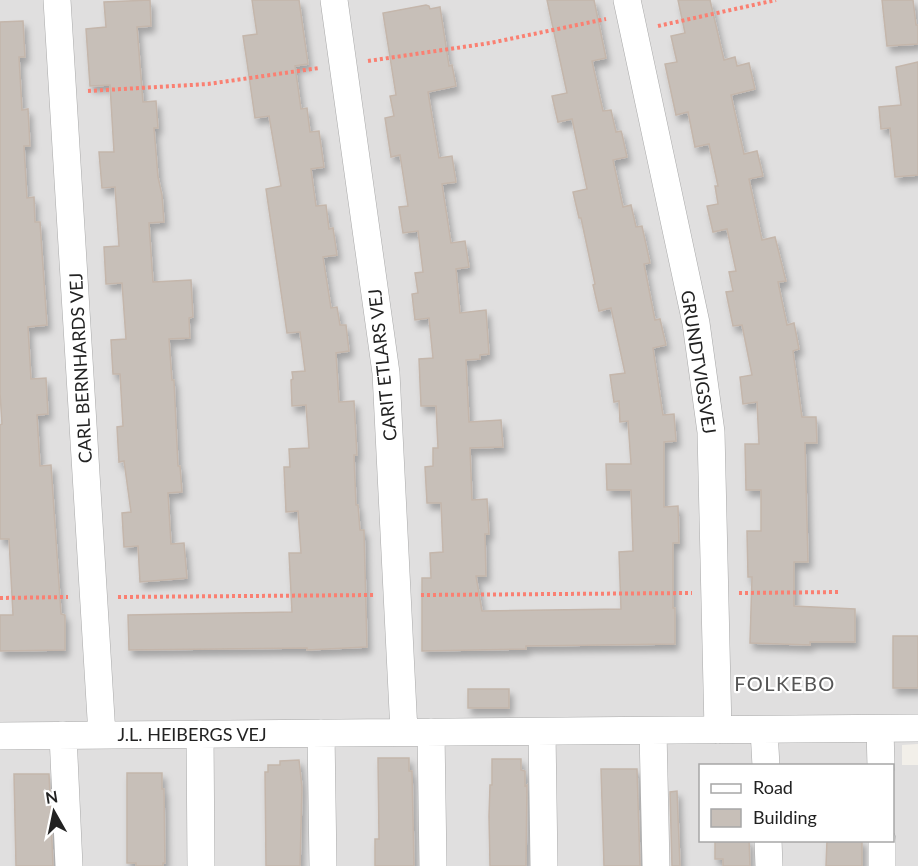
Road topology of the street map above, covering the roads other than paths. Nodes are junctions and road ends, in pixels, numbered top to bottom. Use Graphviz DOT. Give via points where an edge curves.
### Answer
graph roads {
  1 [pos="57,0"];
  2 [pos="334,0"];
  3 [pos="627,0"];
  4 [pos="918,728"];
  5 [pos="880,729"];
  6 [pos="718,730"];
  7 [pos="764,730"];
  8 [pos="653,731"];
  9 [pos="405,732"];
  10 [pos="431,732"];
  11 [pos="542,732"];
  12 [pos="321,733"];
  13 [pos="200,734"];
  14 [pos="63,735"];
  15 [pos="102,735"];
  16 [pos="0,736"];
  17 [pos="766,764"];
  18 [pos="881,764"];
  19 [pos="768,842"];
  20 [pos="882,842"];
  21 [pos="69,866"];
  22 [pos="201,866"];
  23 [pos="323,866"];
  24 [pos="433,866"];
  25 [pos="544,866"];
  26 [pos="656,866"];
  27 [pos="768,866"];
  28 [pos="882,866"];
  1 -- 15 [label="street, CARL BERNHARDS VEJ"];
  2 -- 9 [label="street, CARIT ETLARS VEJ" via="386,373"];
  3 -- 6 [label="street, GRUNDTVIGSVEJ" via="696,323 711,432"];
  4 -- 5 [label="street, J.L. HEIBERGS VEJ"];
  5 -- 7 [label="street, J.L. HEIBERGS VEJ"];
  5 -- 18 [label="street"];
  6 -- 7 [label="street, J.L. HEIBERGS VEJ"];
  6 -- 8 [label="street, J.L. HEIBERGS VEJ"];
  7 -- 17 [label="street"];
  8 -- 11 [label="street, J.L. HEIBERGS VEJ"];
  8 -- 26 [label="street"];
  9 -- 10 [label="street, J.L. HEIBERGS VEJ"];
  9 -- 12 [label="street, J.L. HEIBERGS VEJ"];
  10 -- 11 [label="street, J.L. HEIBERGS VEJ"];
  10 -- 24 [label="street"];
  11 -- 25 [label="street"];
  12 -- 13 [label="street, J.L. HEIBERGS VEJ"];
  12 -- 23 [label="street"];
  13 -- 15 [label="street, J.L. HEIBERGS VEJ"];
  13 -- 22 [label="street"];
  14 -- 15 [label="street, J.L. HEIBERGS VEJ"];
  14 -- 16 [label="street, J.L. HEIBERGS VEJ"];
  14 -- 21 [label="street"];
  19 -- 27 [label="street"];
  20 -- 28 [label="street"];
}
